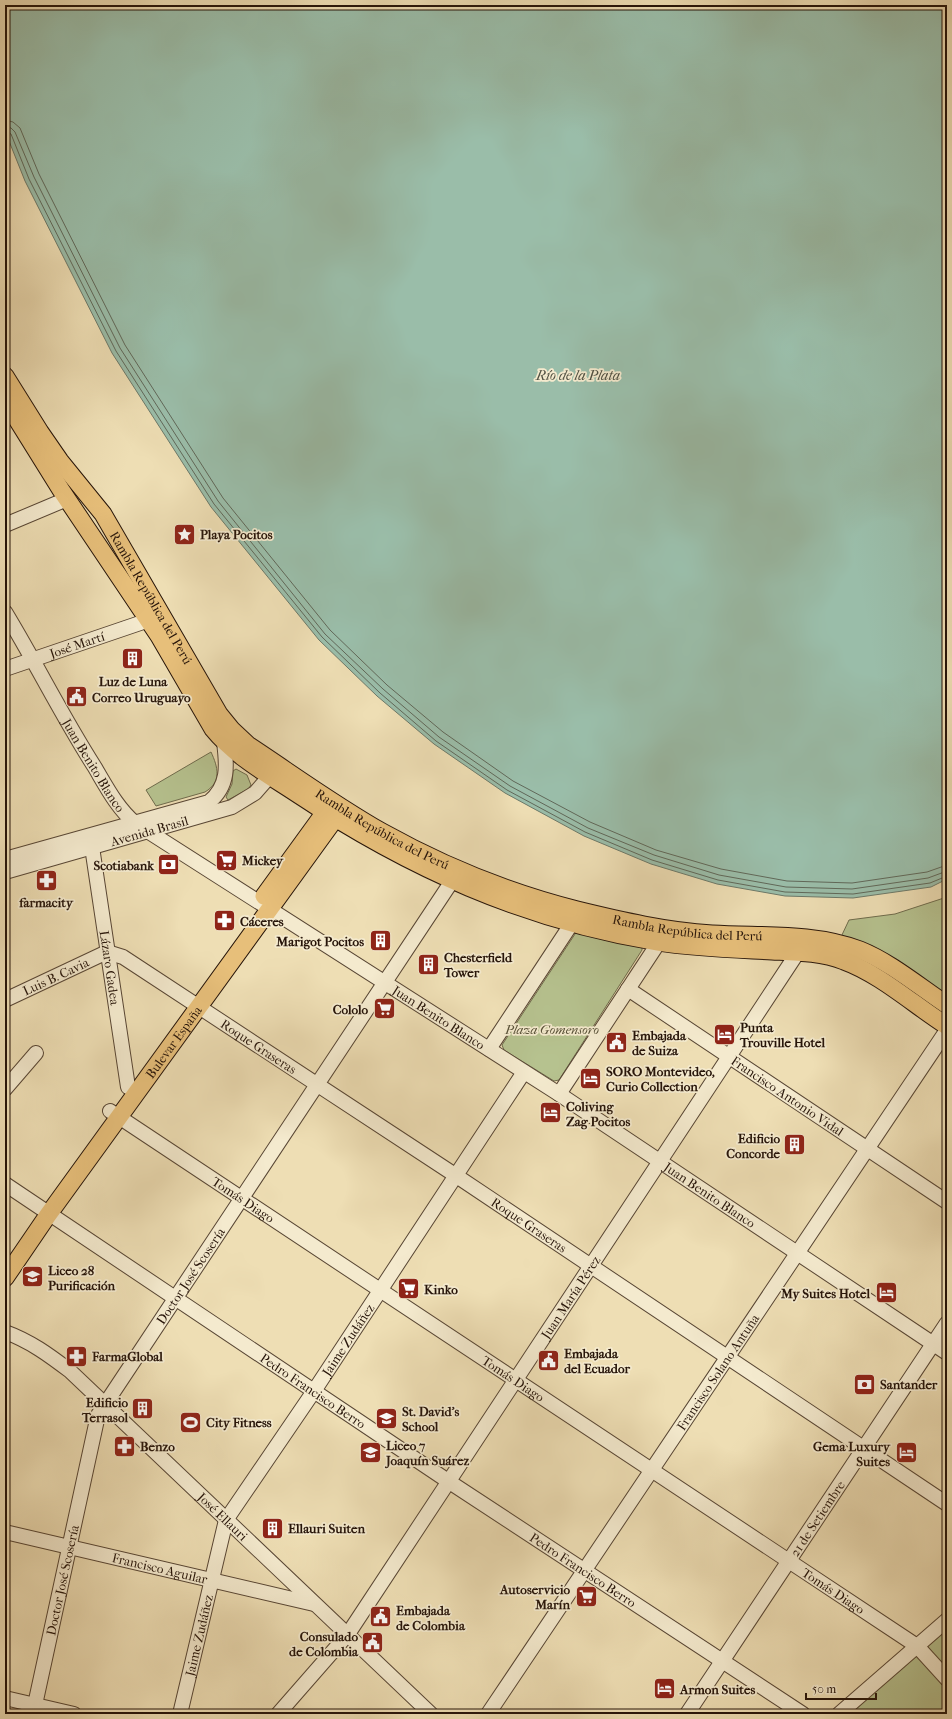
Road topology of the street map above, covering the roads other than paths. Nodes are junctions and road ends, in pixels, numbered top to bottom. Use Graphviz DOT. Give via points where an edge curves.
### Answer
graph roads {
  1 [pos="5,376"];
  2 [pos="5,400"];
  3 [pos="67,499"];
  4 [pos="5,525"];
  5 [pos="119,540"];
  6 [pos="5,612"];
  7 [pos="149,620"];
  8 [pos="33,658"];
  9 [pos="5,669"];
  10 [pos="224,742"];
  11 [pos="275,771"];
  12 [pos="334,813"];
  13 [pos="135,823"];
  14 [pos="150,832"];
  15 [pos="92,848"];
  16 [pos="5,859"];
  17 [pos="5,872"];
  18 [pos="452,881"];
  19 [pos="265,906"];
  20 [pos="572,923"];
  21 [pos="659,942"];
  22 [pos="107,952"];
  23 [pos="798,952"];
  24 [pos="385,983"];
  25 [pos="628,990"];
  26 [pos="5,1000"];
  27 [pos="194,1004"];
  28 [pos="947,1005"];
  29 [pos="947,1026"];
  30 [pos="947,1030"];
  31 [pos="489,1049"];
  32 [pos="36,1053"];
  33 [pos="730,1056"];
  34 [pos="524,1072"];
  35 [pos="317,1086"];
  36 [pos="128,1087"];
  37 [pos="5,1089"];
  38 [pos="559,1094"];
  39 [pos="115,1114"];
  40 [pos="867,1149"];
  41 [pos="660,1163"];
  42 [pos="456,1175"];
  43 [pos="5,1184"];
  44 [pos="242,1199"];
  45 [pos="947,1202"];
  46 [pos="44,1212"];
  47 [pos="797,1254"];
  48 [pos="5,1257"];
  49 [pos="593,1266"];
  50 [pos="5,1278"];
  51 [pos="380,1290"];
  52 [pos="176,1300"];
  53 [pos="947,1323"];
  54 [pos="5,1332"];
  55 [pos="933,1344"];
  56 [pos="947,1353"];
  57 [pos="728,1357"];
  58 [pos="516,1380"];
  59 [pos="314,1391"];
  60 [pos="106,1406"];
  61 [pos="864,1448"];
  62 [pos="652,1470"];
  63 [pos="448,1481"];
  64 [pos="947,1504"];
  65 [pos="226,1520"];
  66 [pos="5,1532"];
  67 [pos="70,1547"];
  68 [pos="789,1560"];
  69 [pos="585,1570"];
  70 [pos="211,1579"];
  71 [pos="316,1604"];
  72 [pos="947,1620"];
  73 [pos="348,1634"];
  74 [pos="917,1646"];
  75 [pos="722,1661"];
  76 [pos="947,1679"];
  77 [pos="5,1698"];
  78 [pos="34,1709"];
  79 [pos="74,1714"];
  80 [pos="180,1714"];
  81 [pos="278,1714"];
  82 [pos="431,1714"];
  83 [pos="488,1714"];
  84 [pos="687,1714"];
  85 [pos="803,1714"];
  86 [pos="839,1714"];
  1 -- 5 [label="main road, Rambla República del Perú" via="60,461 103,514"];
  2 -- 3 [label="main road, Rambla República del Perú"];
  3 -- 4 [label="street"];
  3 -- 5 [label="main road" via="72,498 81,502 104,532"];
  3 -- 7 [label="main road, Rambla República del Perú"];
  5 -- 11 [label="main road, Rambla República del Perú" via="225,722"];
  6 -- 8 [label="street, Juan Benito Blanco"];
  7 -- 8 [label="street, José Martí"];
  7 -- 10 [label="main road, Rambla República del Perú" via="213,729"];
  8 -- 9 [label="street, José Martí"];
  8 -- 13 [label="street, Juan Benito Blanco" via="85,753 117,803"];
  10 -- 11 [label="main road, Rambla República del Perú" via="243,758"];
  10 -- 13 [label="street, Avenida Brasil" via="226,776 222,789 214,798"];
  11 -- 12 [label="main road, Rambla República del Perú"];
  11 -- 14 [label="street, Avenida Brasil" via="255,793 232,808"];
  12 -- 18 [label="main road, Rambla República del Perú" via="376,844"];
  12 -- 19 [label="main road, Bulevar España"];
  12 -- 28 [label="main road, Rambla República del Perú" via="382,832 428,855 561,906 655,928 713,934 816,938 833,942 870,955"];
  13 -- 14 [label="street, Juan Benito Blanco"];
  13 -- 16 [label="street, Avenida Brasil"];
  14 -- 15 [label="street, Avenida Brasil"];
  14 -- 19 [label="street, Juan Benito Blanco"];
  15 -- 17 [label="street, Avenida Brasil"];
  15 -- 22 [label="street, Lázaro Gadea"];
  18 -- 20 [label="main road, Rambla República del Perú" via="514,906"];
  18 -- 24 [label="street, Doctor José Scosería"];
  19 -- 24 [label="street, Juan Benito Blanco"];
  19 -- 27 [label="main road, Bulevar España"];
  20 -- 21 [label="main road, Rambla República del Perú"];
  20 -- 31 [label="street"];
  21 -- 23 [label="main road, Rambla República del Perú"];
  21 -- 25 [label="street"];
  22 -- 26 [label="street, Luis B. Cavia"];
  22 -- 27 [label="street, Roque Graseras" via="123,956"];
  22 -- 36 [label="street, Lázaro Gadea"];
  23 -- 29 [label="main road, Rambla República del Perú" via="830,956 858,966"];
  23 -- 33 [label="street, Juan María Pérez"];
  24 -- 31 [label="street, Juan Benito Blanco"];
  24 -- 35 [label="street, Doctor José Scosería"];
  25 -- 33 [label="street, Francisco Antonio Vidal"];
  25 -- 38 [label="street"];
  27 -- 35 [label="street, Roque Graseras"];
  27 -- 36 [label="main road, Bulevar España"];
  27 -- 39 [label="main road, Bulevar España"];
  30 -- 40 [label="street, Francisco Solano Antuña"];
  31 -- 34 [label="street, Juan Benito Blanco"];
  32 -- 37 [label="street"];
  33 -- 40 [label="street, Francisco Antonio Vidal"];
  33 -- 41 [label="street, Juan María Pérez"];
  34 -- 38 [label="street, Juan Benito Blanco"];
  34 -- 42 [label="street, Jaime Zudáñez"];
  35 -- 42 [label="street, Roque Graseras"];
  35 -- 44 [label="street, Doctor José Scosería"];
  36 -- 39 [label="main road, Bulevar España"];
  38 -- 41 [label="street, Juan Benito Blanco"];
  39 -- 44 [label="street, Tomás Diago"];
  39 -- 46 [label="main road, Bulevar España"];
  40 -- 45 [label="street, Francisco Antonio Vidal"];
  40 -- 47 [label="street, Francisco Solano Antuña"];
  41 -- 47 [label="street, Juan Benito Blanco"];
  41 -- 49 [label="street, Juan María Pérez"];
  42 -- 49 [label="street, Roque Graseras"];
  42 -- 51 [label="street, Jaime Zudáñez"];
  43 -- 46 [label="street, Pedro Francisco Berro"];
  44 -- 51 [label="street, Tomás Diago"];
  44 -- 52 [label="street, Doctor José Scosería"];
  46 -- 48 [label="main road, Bulevar España"];
  46 -- 50 [label="main road, Bulevar España"];
  46 -- 52 [label="street, Pedro Francisco Berro"];
  47 -- 55 [label="street, Juan Benito Blanco"];
  47 -- 57 [label="street, Francisco Solano Antuña"];
  49 -- 57 [label="street, Roque Graseras"];
  49 -- 58 [label="street, Juan María Pérez"];
  51 -- 58 [label="street, Tomás Diago"];
  51 -- 59 [label="street, Jaime Zudáñez"];
  52 -- 59 [label="street, Pedro Francisco Berro"];
  52 -- 60 [label="street, Doctor José Scosería"];
  53 -- 55 [label="street, 21 de Setiembre"];
  54 -- 60 [label="street, José Ellauri" via="23,1338 46,1352"];
  55 -- 56 [label="street, Juan Benito Blanco"];
  55 -- 61 [label="street, 21 de Setiembre"];
  57 -- 61 [label="street, Roque Graseras"];
  57 -- 62 [label="street, Francisco Solano Antuña"];
  58 -- 62 [label="street, Tomás Diago"];
  58 -- 63 [label="street, Juan María Pérez"];
  59 -- 63 [label="street, Pedro Francisco Berro"];
  59 -- 65 [label="street, Jaime Zudáñez"];
  60 -- 65 [label="street, José Ellauri"];
  60 -- 67 [label="street, Doctor José Scosería" via="98,1415"];
  61 -- 64 [label="street, Roque Graseras"];
  61 -- 68 [label="street, 21 de Setiembre"];
  62 -- 68 [label="street, Tomás Diago"];
  62 -- 69 [label="street, Francisco Solano Antuña"];
  63 -- 69 [label="street, Pedro Francisco Berro"];
  63 -- 73 [label="street, Juan María Pérez"];
  65 -- 70 [label="street, Jaime Zudáñez"];
  65 -- 71 [label="street, José Ellauri"];
  66 -- 67 [label="street, Francisco Aguilar"];
  67 -- 70 [label="street, Francisco Aguilar"];
  67 -- 78 [label="street, Doctor José Scosería"];
  68 -- 74 [label="street, Tomás Diago"];
  68 -- 75 [label="street, 21 de Setiembre"];
  69 -- 75 [label="street, Pedro Francisco Berro"];
  69 -- 83 [label="street, Francisco Solano Antuña"];
  70 -- 71 [label="street, Francisco Aguilar"];
  70 -- 80 [label="street, Jaime Zudáñez"];
  71 -- 73 [label="street, José Ellauri"];
  72 -- 74 [label="street"];
  73 -- 81 [label="street, Juan María Pérez"];
  73 -- 82 [label="street, José Ellauri"];
  74 -- 76 [label="street, Tomás Diago"];
  74 -- 86 [label="street"];
  75 -- 84 [label="street, 21 de Setiembre"];
  75 -- 85 [label="street, Pedro Francisco Berro"];
  77 -- 78 [label="street"];
  78 -- 79 [label="street"];
}
